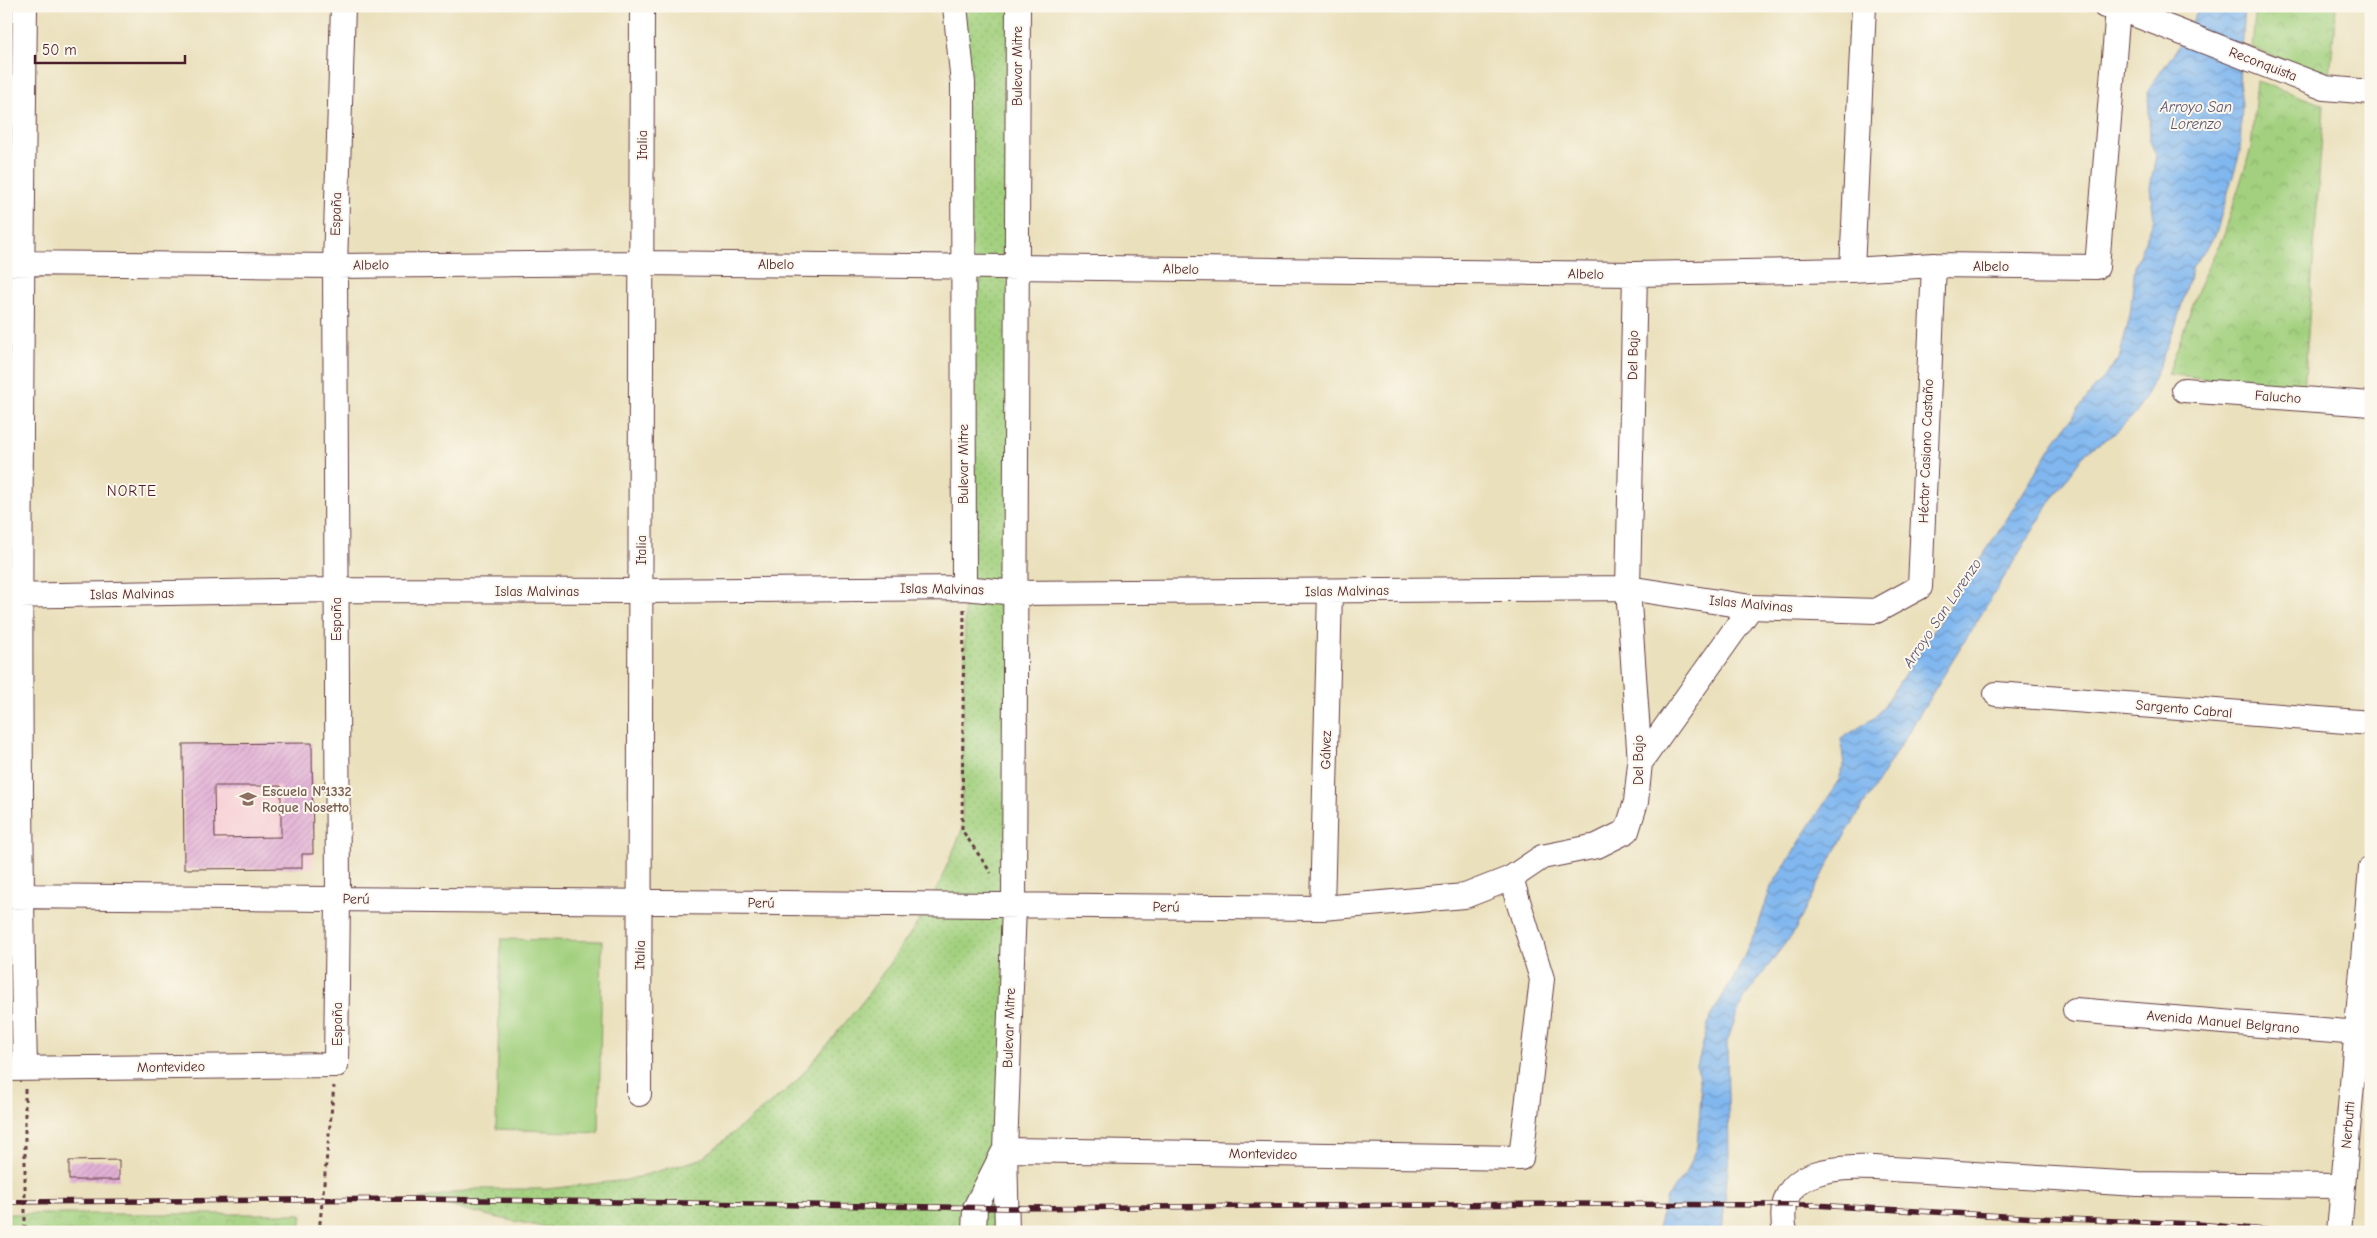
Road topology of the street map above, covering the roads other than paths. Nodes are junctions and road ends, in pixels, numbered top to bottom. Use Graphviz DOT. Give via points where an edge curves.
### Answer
graph roads {
  1 [pos="25,6"];
  2 [pos="343,6"];
  3 [pos="642,6"];
  4 [pos="955,6"];
  5 [pos="1018,6"];
  6 [pos="1864,6"];
  7 [pos="2112,7"];
  8 [pos="2371,92"];
  9 [pos="14,263"];
  10 [pos="643,263"];
  11 [pos="962,265"];
  12 [pos="1934,265"];
  13 [pos="334,266"];
  14 [pos="1017,267"];
  15 [pos="1852,270"];
  16 [pos="1635,274"];
  17 [pos="2184,390"];
  18 [pos="2371,404"];
  19 [pos="964,588"];
  20 [pos="1628,588"];
  21 [pos="336,590"];
  22 [pos="641,591"];
  23 [pos="1330,591"];
  24 [pos="1016,593"];
  25 [pos="13,596"];
  26 [pos="1751,607"];
  27 [pos="1876,611"];
  28 [pos="1996,694"];
  29 [pos="2371,724"];
  30 [pos="1640,763"];
  31 [pos="2371,868"];
  32 [pos="1511,878"];
  33 [pos="14,896"];
  34 [pos="338,899"];
  35 [pos="641,902"];
  36 [pos="1014,906"];
  37 [pos="1322,908"];
  38 [pos="2076,1010"];
  39 [pos="2364,1033"];
  40 [pos="336,1065"];
  41 [pos="15,1069"];
  42 [pos="639,1094"];
  43 [pos="1005,1150"];
  44 [pos="2343,1186"];
  45 [pos="974,1232"];
  46 [pos="1007,1232"];
  47 [pos="1785,1232"];
  48 [pos="2339,1232"];
  1 -- 9 [label="street"];
  2 -- 13 [label="street, España"];
  3 -- 10 [label="street, Italia"];
  4 -- 11 [label="street, Bulevar Mitre" via="963,83"];
  5 -- 14 [label="street, Bulevar Mitre"];
  6 -- 15 [label="street"];
  7 -- 8 [label="street, Reconquista" via="2325,88"];
  7 -- 12 [label="street, Albelo" via="2097,266"];
  9 -- 13 [label="street, Albelo"];
  9 -- 25 [label="street"];
  10 -- 11 [label="street, Albelo"];
  10 -- 13 [label="street, Albelo"];
  10 -- 22 [label="street, Italia"];
  11 -- 14 [label="street, Albelo"];
  11 -- 19 [label="street, Bulevar Mitre"];
  12 -- 15 [label="street, Albelo"];
  12 -- 27 [label="street, Héctor Casiano Castaño" via="1920,588"];
  13 -- 21 [label="street, España"];
  14 -- 16 [label="street, Albelo"];
  14 -- 24 [label="street, Bulevar Mitre"];
  15 -- 16 [label="street, Albelo"];
  16 -- 20 [label="street, Del Bajo"];
  17 -- 18 [label="street, Falucho"];
  19 -- 22 [label="street, Islas Malvinas"];
  19 -- 24 [label="street, Islas Malvinas"];
  20 -- 23 [label="street, Islas Malvinas"];
  20 -- 26 [label="street, Islas Malvinas"];
  20 -- 30 [label="street, Del Bajo"];
  21 -- 22 [label="street, Islas Malvinas"];
  21 -- 25 [label="street, Islas Malvinas"];
  21 -- 34 [label="street, España"];
  22 -- 35 [label="street, Italia"];
  23 -- 24 [label="street, Islas Malvinas"];
  23 -- 37 [label="street, Gálvez"];
  24 -- 36 [label="street, Bulevar Mitre"];
  25 -- 33 [label="street"];
  26 -- 27 [label="street, Islas Malvinas"];
  26 -- 30 [label="street"];
  28 -- 29 [label="street, Sargento Cabral"];
  30 -- 32 [label="street, Del Bajo" via="1636,802 1627,831 1597,846 1542,858"];
  31 -- 39 [label="street, Nerbutti"];
  32 -- 37 [label="street, Perú" via="1465,896"];
  32 -- 43 [label="street, Montevideo" via="1542,979 1521,1158"];
  33 -- 34 [label="street, Perú"];
  33 -- 41 [label="street"];
  34 -- 35 [label="street, Perú"];
  34 -- 40 [label="street, España"];
  35 -- 36 [label="street, Perú"];
  35 -- 42 [label="street, Italia"];
  36 -- 37 [label="street, Perú"];
  36 -- 43 [label="street, Bulevar Mitre"];
  38 -- 39 [label="street, Avenida Manuel Belgrano"];
  39 -- 44 [label="street, Nerbutti"];
  40 -- 41 [label="street, Montevideo"];
  43 -- 45 [label="street, Bulevar Mitre" via="976,1208"];
  43 -- 46 [label="street, Bulevar Mitre"];
  44 -- 47 [label="street" via="2138,1184 1892,1168 1828,1169 1802,1180 1786,1194"];
  44 -- 48 [label="street, Nerbutti"];
}
